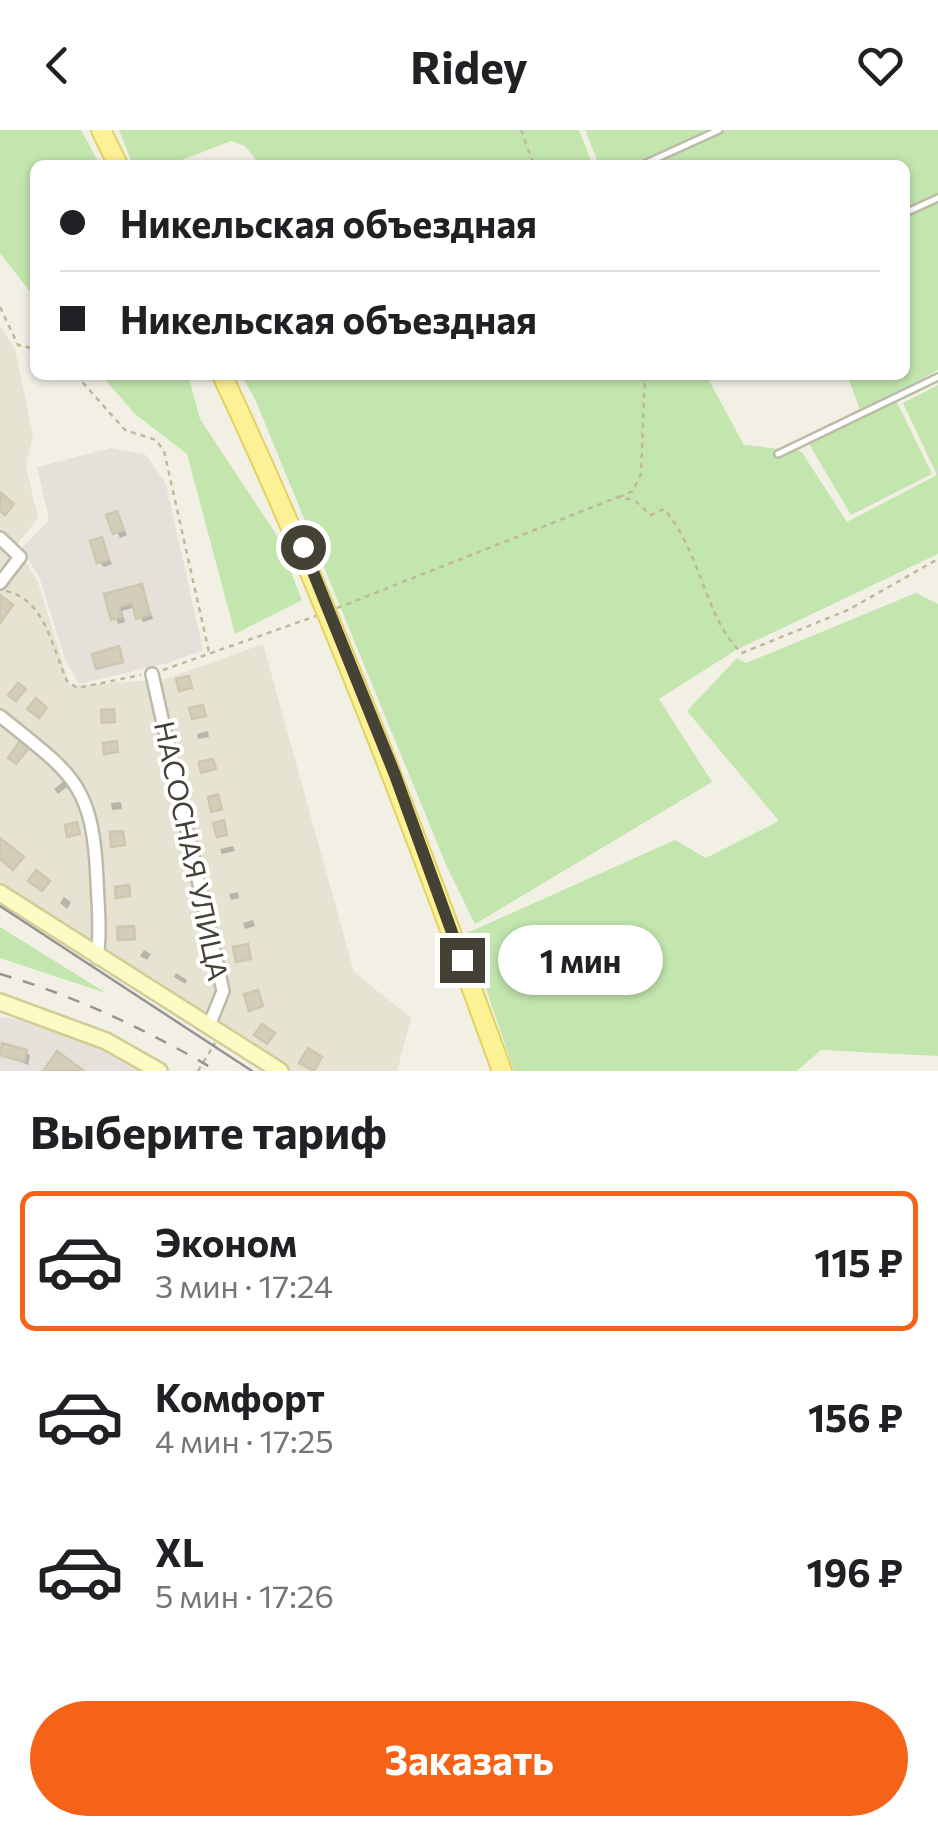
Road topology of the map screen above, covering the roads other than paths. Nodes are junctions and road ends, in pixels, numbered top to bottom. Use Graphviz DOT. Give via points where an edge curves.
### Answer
graph roads {
  1 [pos="101,130"];
  2 [pos="718,130"];
  3 [pos="116,160"];
  4 [pos="653,160"];
  5 [pos="938,198"];
  6 [pos="910,211"];
  7 [pos="938,377"];
  8 [pos="224,380"];
  9 [pos="778,454"];
  10 [pos="0,538"];
  11 [pos="0,582"];
  12 [pos="152,674"];
  13 [pos="0,716"];
  14 [pos="0,893"];
  15 [pos="97,958"];
  16 [pos="0,1002"];
  17 [pos="215,1030"];
  18 [pos="160,1071"];
  19 [pos="280,1071"];
  20 [pos="502,1071"];
  1 -- 3 [label="main road"];
  2 -- 4 [label="lane"];
  5 -- 6 [label="lane"];
  7 -- 9 [label="lane"];
  8 -- 20 [label="main road" via="395,775"];
  10 -- 11 [label="street" via="20,557"];
  12 -- 17 [label="street, НАСОСНАЯ УЛИЦА" via="223,991"];
  13 -- 15 [label="street" via="60,765 90,807"];
  14 -- 15 [label="main road"];
  15 -- 17 [label="main road"];
  16 -- 18 [label="main road" via="106,1041"];
  17 -- 19 [label="main road"];
}
